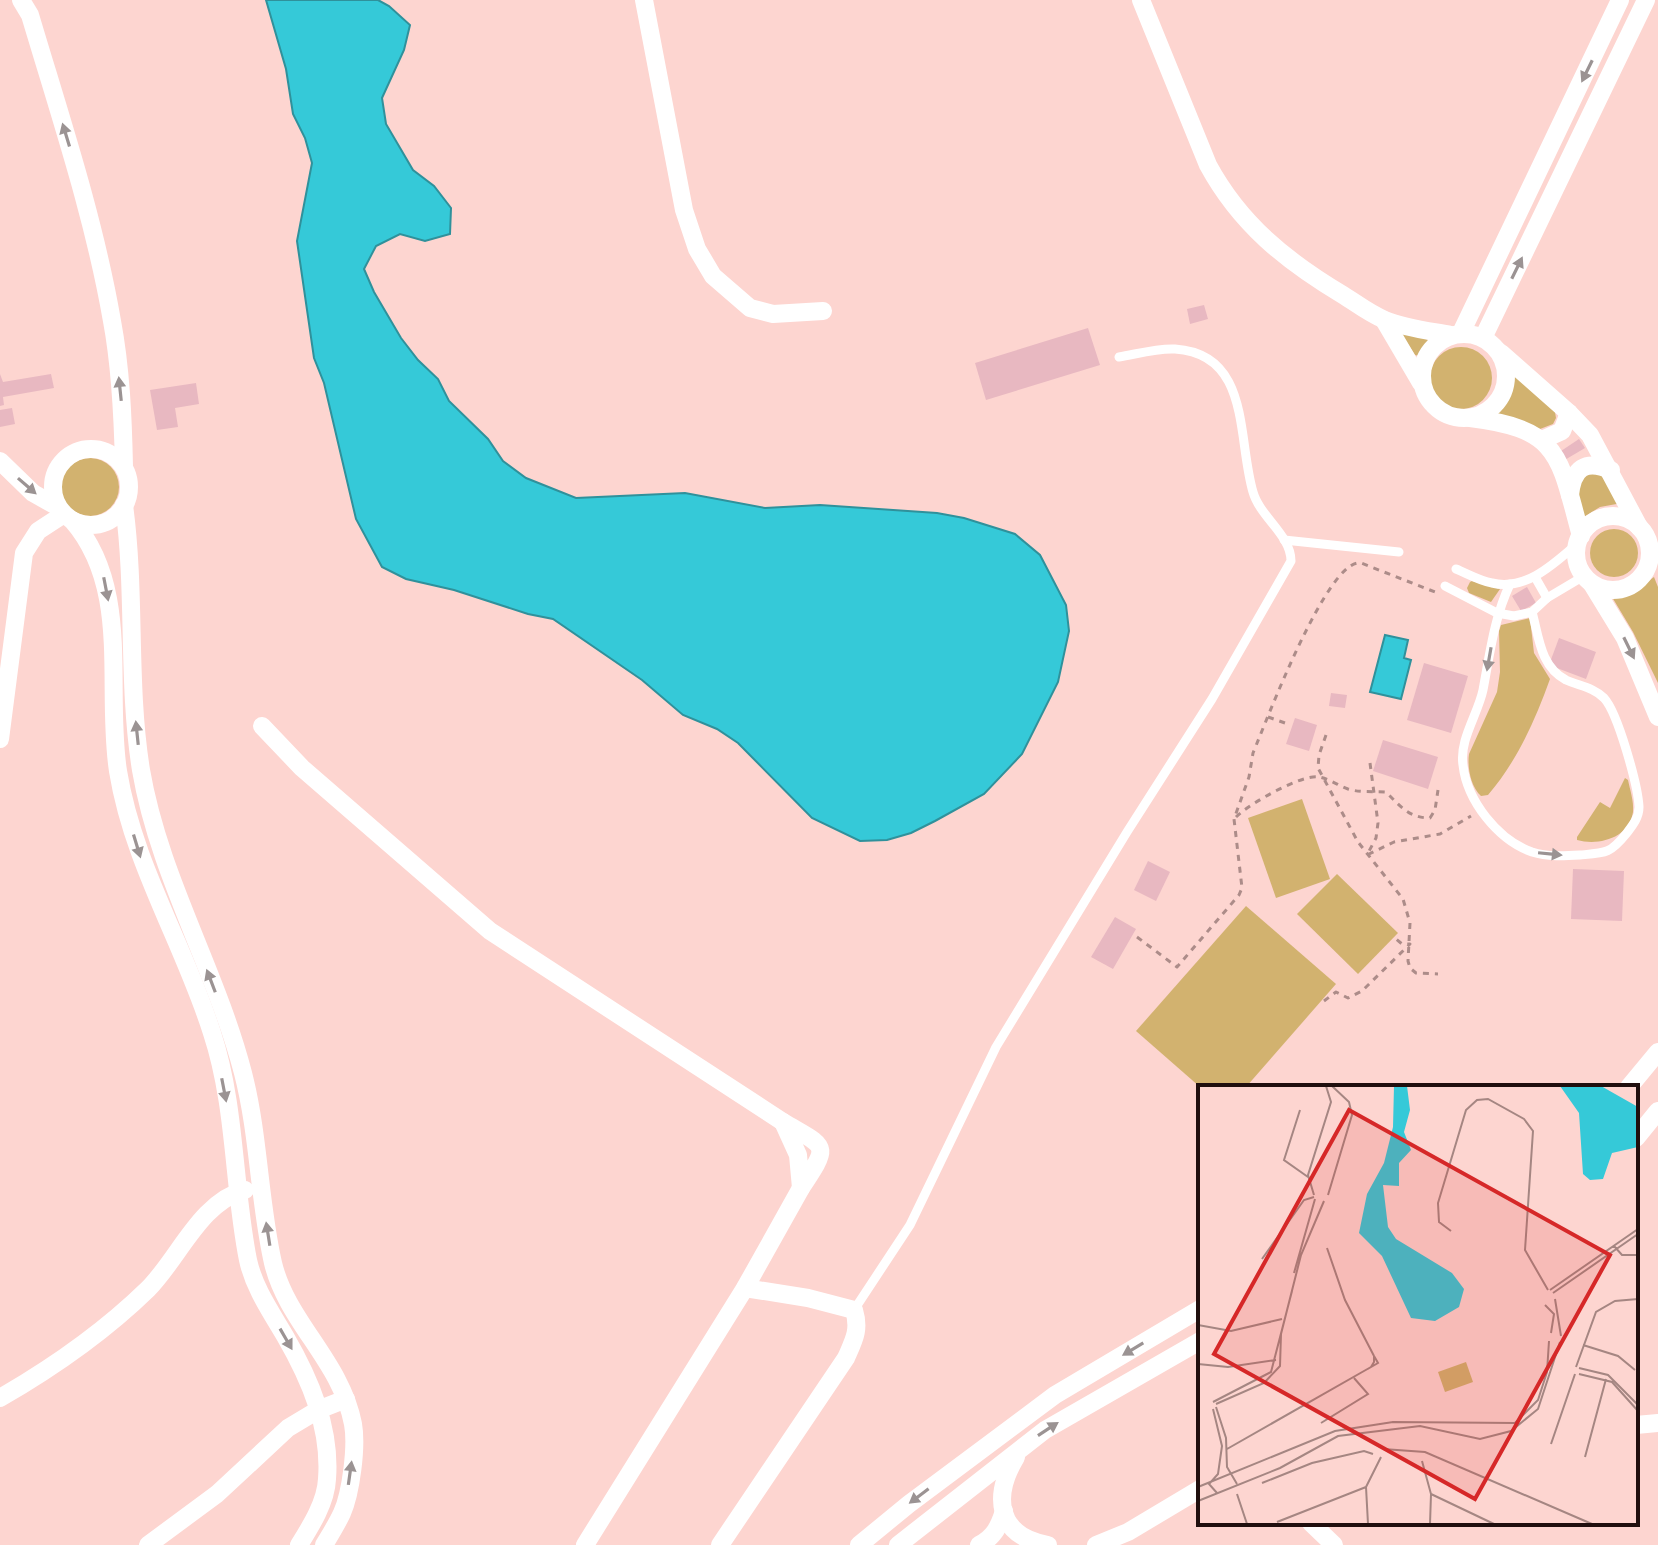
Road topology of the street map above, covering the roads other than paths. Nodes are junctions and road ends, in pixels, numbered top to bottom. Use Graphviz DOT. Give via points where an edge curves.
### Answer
graph roads {
  1 [pos="21,0"];
  2 [pos="644,0"];
  3 [pos="1141,0"];
  4 [pos="1620,0"];
  5 [pos="1646,0"];
  6 [pos="1658,5"];
  7 [pos="1626,42"];
  8 [pos="823,311"];
  9 [pos="1384,320"];
  10 [pos="1456,334"];
  11 [pos="1490,344"];
  12 [pos="1119,357"];
  13 [pos="1421,384"];
  14 [pos="1569,413"];
  15 [pos="1468,417"];
  16 [pos="1542,440"];
  17 [pos="0,461"];
  18 [pos="124,467"];
  19 [pos="1611,470"];
  20 [pos="1570,496"];
  21 [pos="124,505"];
  22 [pos="65,514"];
  23 [pos="1639,527"];
  24 [pos="1284,540"];
  25 [pos="1579,540"];
  26 [pos="1399,552"];
  27 [pos="1650,555"];
  28 [pos="1456,569"];
  29 [pos="1658,573"];
  30 [pos="1535,577"];
  31 [pos="1588,580"];
  32 [pos="1510,584"];
  33 [pos="1444,590"];
  34 [pos="1547,598"];
  35 [pos="1532,612"];
  36 [pos="1497,613"];
  37 [pos="1658,717"];
  38 [pos="262,726"];
  39 [pos="0,739"];
  40 [pos="1658,1052"];
  41 [pos="1631,1085"];
  42 [pos="1658,1111"];
  43 [pos="1638,1136"];
  44 [pos="261,1185"];
  45 [pos="238,1192"];
  46 [pos="745,1288"];
  47 [pos="854,1310"];
  48 [pos="1198,1310"];
  49 [pos="1198,1342"];
  50 [pos="0,1398"];
  51 [pos="346,1399"];
  52 [pos="318,1410"];
  53 [pos="1658,1423"];
  54 [pos="1638,1425"];
  55 [pos="1021,1448"];
  56 [pos="1196,1493"];
  57 [pos="1004,1511"];
  58 [pos="1313,1525"];
  59 [pos="1123,1538"];
  60 [pos="148,1545"];
  61 [pos="299,1545"];
  62 [pos="324,1545"];
  63 [pos="585,1545"];
  64 [pos="720,1545"];
  65 [pos="859,1545"];
  66 [pos="898,1545"];
  67 [pos="979,1545"];
  68 [pos="1048,1545"];
  69 [pos="1096,1545"];
  70 [pos="1334,1545"];
  18 -- 1 [label="street, one-way" via="113,324 101,264 77,169"];
  2 -- 8 [label="street" via="684,210 701,257 720,283 750,308 773,314"];
  3 -- 9 [label="street" via="1208,165 1233,206 1284,258"];
  4 -- 10 [label="street, one-way"];
  5 -- 7 [label="street"];
  6 -- 7 [label="street"];
  11 -- 7 [label="street, one-way"];
  9 -- 10 [label="street"];
  9 -- 13 [label="street"];
  10 -- 11 [label="street"];
  10 -- 13 [label="street" via="1427,354"];
  11 -- 14 [label="street"];
  11 -- 15 [label="street" via="1505,368 1504,388 1486,412"];
  12 -- 24 [label="lane" via="1172,348 1206,355 1222,369 1240,411 1253,493"];
  13 -- 15 [label="street" via="1439,410"];
  14 -- 16 [label="street" via="1562,431"];
  14 -- 19 [label="street"];
  15 -- 16 [label="street" via="1517,426"];
  16 -- 20 [label="street" via="1562,470"];
  17 -- 22 [label="street, one-way"];
  18 -- 21 [label="street" via="129,486"];
  18 -- 22 [label="street" via="100,450 81,451 63,461 53,488"];
  19 -- 20 [label="street" via="1593,464 1580,469"];
  19 -- 23 [label="street"];
  20 -- 25 [label="street"];
  21 -- 22 [label="street" via="101,524 81,524"];
  44 -- 21 [label="street, one-way" via="243,1074 173,886 141,770"];
  22 -- 39 [label="street" via="38,531 24,553"];
  22 -- 45 [label="street, one-way" via="86,537 107,586 118,771 137,847 213,1033"];
  23 -- 25 [label="street" via="1622,518 1603,518 1586,528"];
  23 -- 27 [label="street"];
  24 -- 26 [label="lane"];
  24 -- 47 [label="lane" via="1291,561 1212,699 996,1047 910,1225"];
  25 -- 30 [label="lane"];
  25 -- 31 [label="street" via="1577,561"];
  27 -- 29 [label="street"];
  27 -- 31 [label="street" via="1644,573 1629,586 1611,590"];
  28 -- 32 [label="lane" via="1493,584"];
  30 -- 32 [label="lane"];
  30 -- 34 [label="lane"];
  31 -- 34 [label="lane"];
  31 -- 37 [label="street, one-way" via="1625,638"];
  32 -- 36 [label="lane"];
  33 -- 36 [label="lane"];
  34 -- 35 [label="lane"];
  35 -- 36 [label="lane"];
  36 -- 35 [label="lane, one-way" via="1481,700 1463,748 1472,795 1485,815 1530,851 1555,856 1611,851 1638,815 1622,736 1610,706 1598,693 1552,670"];
  38 -- 46 [label="street" via="302,768 490,931 821,1149"];
  40 -- 41 [label="street"];
  42 -- 43 [label="street"];
  44 -- 45 [label="street"];
  51 -- 44 [label="street, one-way" via="285,1298 274,1266"];
  45 -- 50 [label="street" via="205,1217 149,1288 87,1341"];
  45 -- 52 [label="street, one-way" via="249,1263 262,1298 311,1383"];
  46 -- 47 [label="street"];
  46 -- 63 [label="street"];
  47 -- 64 [label="street" via="858,1324 846,1358"];
  48 -- 65 [label="street, one-way" via="1055,1395"];
  55 -- 49 [label="street, one-way"];
  51 -- 52 [label="street"];
  62 -- 51 [label="street, one-way" via="343,1511 352,1473 354,1428"];
  52 -- 60 [label="street" via="288,1428 217,1494"];
  52 -- 61 [label="street" via="327,1481 315,1520"];
  53 -- 54 [label="street"];
  55 -- 57 [label="street" via="1004,1476"];
  55 -- 66 [label="street"];
  56 -- 59 [label="street"];
  57 -- 67 [label="street" via="992,1537"];
  57 -- 68 [label="street" via="1023,1538"];
  58 -- 70 [label="street"];
  59 -- 69 [label="street"];
}
